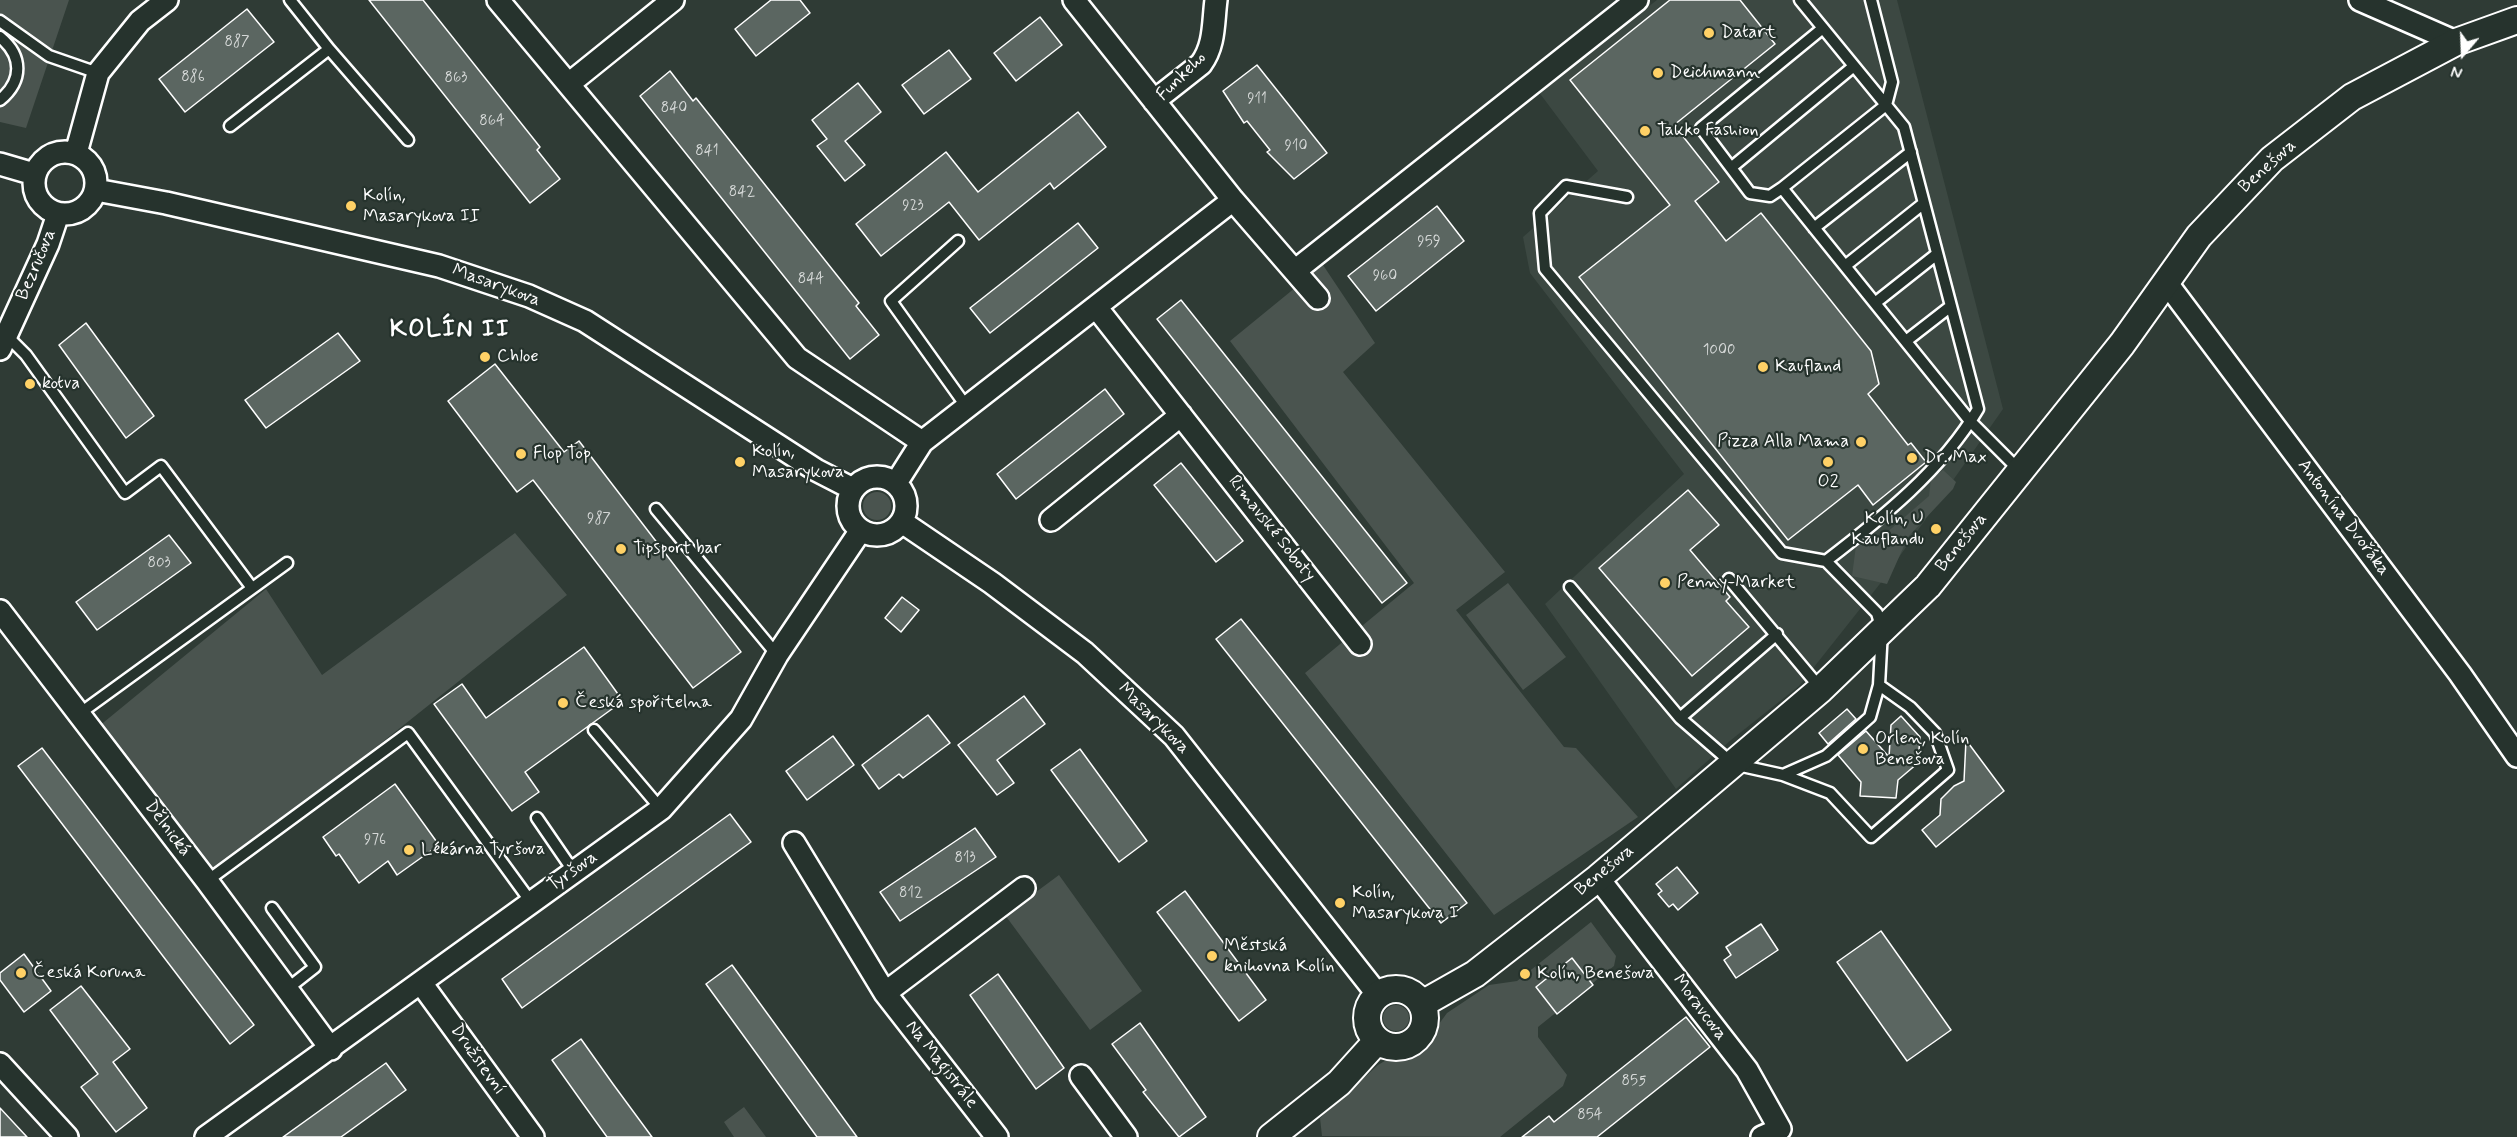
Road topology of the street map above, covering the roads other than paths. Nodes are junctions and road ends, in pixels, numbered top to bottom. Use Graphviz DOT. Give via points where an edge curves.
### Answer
graph roads {
  1 [pos="167,0"];
  2 [pos="290,0"];
  3 [pos="498,0"];
  4 [pos="672,0"];
  5 [pos="1074,0"];
  6 [pos="1216,0"];
  7 [pos="1637,0"];
  8 [pos="1871,0"];
  9 [pos="2360,0"];
  10 [pos="1806,2"];
  11 [pos="2517,20"];
  12 [pos="0,21"];
  13 [pos="1823,28"];
  14 [pos="2456,42"];
  15 [pos="3,44"];
  16 [pos="329,49"];
  17 [pos="1854,66"];
  18 [pos="98,73"];
  19 [pos="570,83"];
  20 [pos="0,100"];
  21 [pos="1154,101"];
  22 [pos="1886,105"];
  23 [pos="230,126"];
  24 [pos="408,140"];
  25 [pos="76,153"];
  26 [pos="1911,153"];
  27 [pos="0,165"];
  28 [pos="1732,167"];
  29 [pos="34,174"];
  30 [pos="1782,188"];
  31 [pos="96,190"];
  32 [pos="1627,197"];
  33 [pos="1233,200"];
  34 [pos="1924,203"];
  35 [pos="58,213"];
  36 [pos="1814,228"];
  37 [pos="958,241"];
  38 [pos="1937,254"];
  39 [pos="1845,266"];
  40 [pos="1296,270"];
  41 [pos="2166,282"];
  42 [pos="1318,298"];
  43 [pos="1875,303"];
  44 [pos="1951,306"];
  45 [pos="1096,307"];
  46 [pos="1906,341"];
  47 [pos="4,343"];
  48 [pos="966,406"];
  49 [pos="1181,415"];
  50 [pos="1970,421"];
  51 [pos="922,442"];
  52 [pos="2020,471"];
  53 [pos="896,483"];
  54 [pos="853,489"];
  55 [pos="656,509"];
  56 [pos="1051,520"];
  57 [pos="902,522"];
  58 [pos="861,530"];
  59 [pos="1826,561"];
  60 [pos="287,563"];
  61 [pos="1729,579"];
  62 [pos="1570,587"];
  63 [pos="252,588"];
  64 [pos="0,611"];
  65 [pos="1882,630"];
  66 [pos="1777,634"];
  67 [pos="1360,644"];
  68 [pos="777,655"];
  69 [pos="1879,685"];
  70 [pos="1821,690"];
  71 [pos="79,714"];
  72 [pos="1680,718"];
  73 [pos="594,730"];
  74 [pos="2517,756"];
  75 [pos="1733,764"];
  76 [pos="1783,775"];
  77 [pos="661,809"];
  78 [pos="537,818"];
  79 [pos="794,843"];
  80 [pos="573,872"];
  81 [pos="1598,878"];
  82 [pos="207,881"];
  83 [pos="1024,888"];
  84 [pos="531,902"];
  85 [pos="272,908"];
  86 [pos="421,983"];
  87 [pos="287,989"];
  88 [pos="885,993"];
  89 [pos="1378,995"];
  90 [pos="1422,1004"];
  91 [pos="1377,1041"];
  92 [pos="332,1049"];
  93 [pos="0,1064"];
  94 [pos="1081,1076"];
  95 [pos="1776,1134"];
  96 [pos="67,1137"];
  97 [pos="206,1137"];
  98 [pos="533,1137"];
  99 [pos="997,1137"];
  100 [pos="1126,1137"];
  101 [pos="1271,1137"];
  1 -- 18 [label="street" via="140,21"];
  2 -- 16 [label="lane"];
  3 -- 19 [label="street"];
  4 -- 19 [label="street"];
  5 -- 21 [label="street"];
  6 -- 21 [label="street, Funkeho" via="1212,44 1207,56"];
  7 -- 40 [label="street"];
  8 -- 22 [label="lane" via="1892,82"];
  9 -- 14 [label="street"];
  10 -- 13 [label="lane"];
  11 -- 14 [label="street, Benešova"];
  12 -- 18 [label="lane" via="49,56"];
  13 -- 17 [label="lane"];
  13 -- 28 [label="lane" via="1701,128"];
  14 -- 41 [label="street, Benešova" via="2352,97 2272,159 2199,236"];
  15 -- 20 [label="lane" via="16,56 19,70 16,82"];
  16 -- 23 [label="lane"];
  16 -- 24 [label="lane"];
  17 -- 22 [label="lane"];
  17 -- 28 [label="lane"];
  18 -- 25 [label="street"];
  19 -- 51 [label="street" via="798,358"];
  21 -- 33 [label="street, Funkeho"];
  22 -- 26 [label="lane" via="1904,127"];
  22 -- 30 [label="lane"];
  25 -- 29 [label="street" via="51,154"];
  25 -- 31 [label="street" via="93,167"];
  26 -- 34 [label="lane"];
  26 -- 36 [label="lane"];
  27 -- 29 [label="street"];
  28 -- 30 [label="lane" via="1750,193 1770,196"];
  29 -- 35 [label="street" via="35,194 48,210"];
  30 -- 36 [label="lane"];
  31 -- 35 [label="street" via="82,209"];
  31 -- 54 [label="street, Masarykova" via="439,266 530,296 585,321 816,470"];
  32 -- 59 [label="lane" via="1566,186 1540,213 1545,269 1782,553"];
  33 -- 40 [label="street, Funkeho"];
  33 -- 45 [label="street"];
  34 -- 38 [label="lane"];
  34 -- 39 [label="lane"];
  35 -- 47 [label="street, Bezručova"];
  36 -- 39 [label="lane"];
  37 -- 48 [label="lane" via="891,301"];
  38 -- 43 [label="lane"];
  38 -- 44 [label="lane"];
  39 -- 43 [label="lane"];
  40 -- 42 [label="street, Funkeho"];
  41 -- 52 [label="street, Benešova" via="2122,344"];
  41 -- 74 [label="street, Antonína Dvořáka"];
  43 -- 46 [label="lane"];
  44 -- 46 [label="lane"];
  44 -- 50 [label="lane" via="1978,409"];
  45 -- 48 [label="street"];
  45 -- 49 [label="street, Rimavské Soboty"];
  46 -- 50 [label="lane"];
  47 -- 63 [label="lane" via="26,355 125,493 161,466"];
  48 -- 51 [label="street"];
  49 -- 56 [label="street"];
  49 -- 67 [label="street, Rimavské Soboty"];
  50 -- 52 [label="lane"];
  50 -- 59 [label="lane" via="1946,457"];
  51 -- 53 [label="street"];
  52 -- 65 [label="street, Benešova" via="1928,586"];
  53 -- 54 [label="street" via="878,476"];
  53 -- 57 [label="street" via="905,498"];
  54 -- 58 [label="street" via="850,516"];
  55 -- 68 [label="lane"];
  57 -- 58 [label="street" via="888,533"];
  57 -- 89 [label="street, Masarykova" via="1085,653 1174,736"];
  58 -- 68 [label="street, Tyršova"];
  59 -- 65 [label="lane" via="1877,613"];
  60 -- 63 [label="lane"];
  61 -- 66 [label="lane"];
  62 -- 72 [label="lane"];
  63 -- 71 [label="lane"];
  64 -- 71 [label="street, Dělnická"];
  65 -- 69 [label="lane"];
  65 -- 70 [label="street, Benešova"];
  66 -- 70 [label="lane"];
  66 -- 72 [label="lane"];
  68 -- 77 [label="street, Tyršova" via="741,719"];
  69 -- 76 [label="lane" via="1870,717 1826,756"];
  69 -- 76 [label="lane" via="1910,707 1935,733 1948,770 1871,837 1830,793"];
  70 -- 75 [label="street, Benešova"];
  71 -- 82 [label="street, Dělnická"];
  72 -- 75 [label="lane"];
  73 -- 77 [label="lane"];
  75 -- 76 [label="lane"];
  75 -- 81 [label="street, Benešova"];
  77 -- 80 [label="street, Tyršova"];
  78 -- 80 [label="lane"];
  79 -- 88 [label="street, Na Magistrále"];
  80 -- 84 [label="street, Tyršova"];
  81 -- 90 [label="street, Benešova" via="1475,974"];
  81 -- 95 [label="street, Moravcova" via="1747,1070"];
  82 -- 84 [label="lane" via="408,733"];
  82 -- 87 [label="street, Dělnická"];
  83 -- 88 [label="street"];
  84 -- 86 [label="street, Tyršova"];
  85 -- 87 [label="lane" via="315,967"];
  86 -- 92 [label="street, Tyršova"];
  86 -- 98 [label="street, Družstevní"];
  87 -- 92 [label="street, Dělnická"];
  88 -- 99 [label="street, Na Magistrále"];
  89 -- 90 [label="street" via="1402,990"];
  89 -- 91 [label="street" via="1366,1018"];
  90 -- 91 [label="street" via="1426,1020 1415,1041 1392,1047"];
  91 -- 101 [label="street" via="1339,1083"];
  92 -- 97 [label="street, Tyršova"];
  93 -- 96 [label="street"];
  94 -- 100 [label="street"];
}
